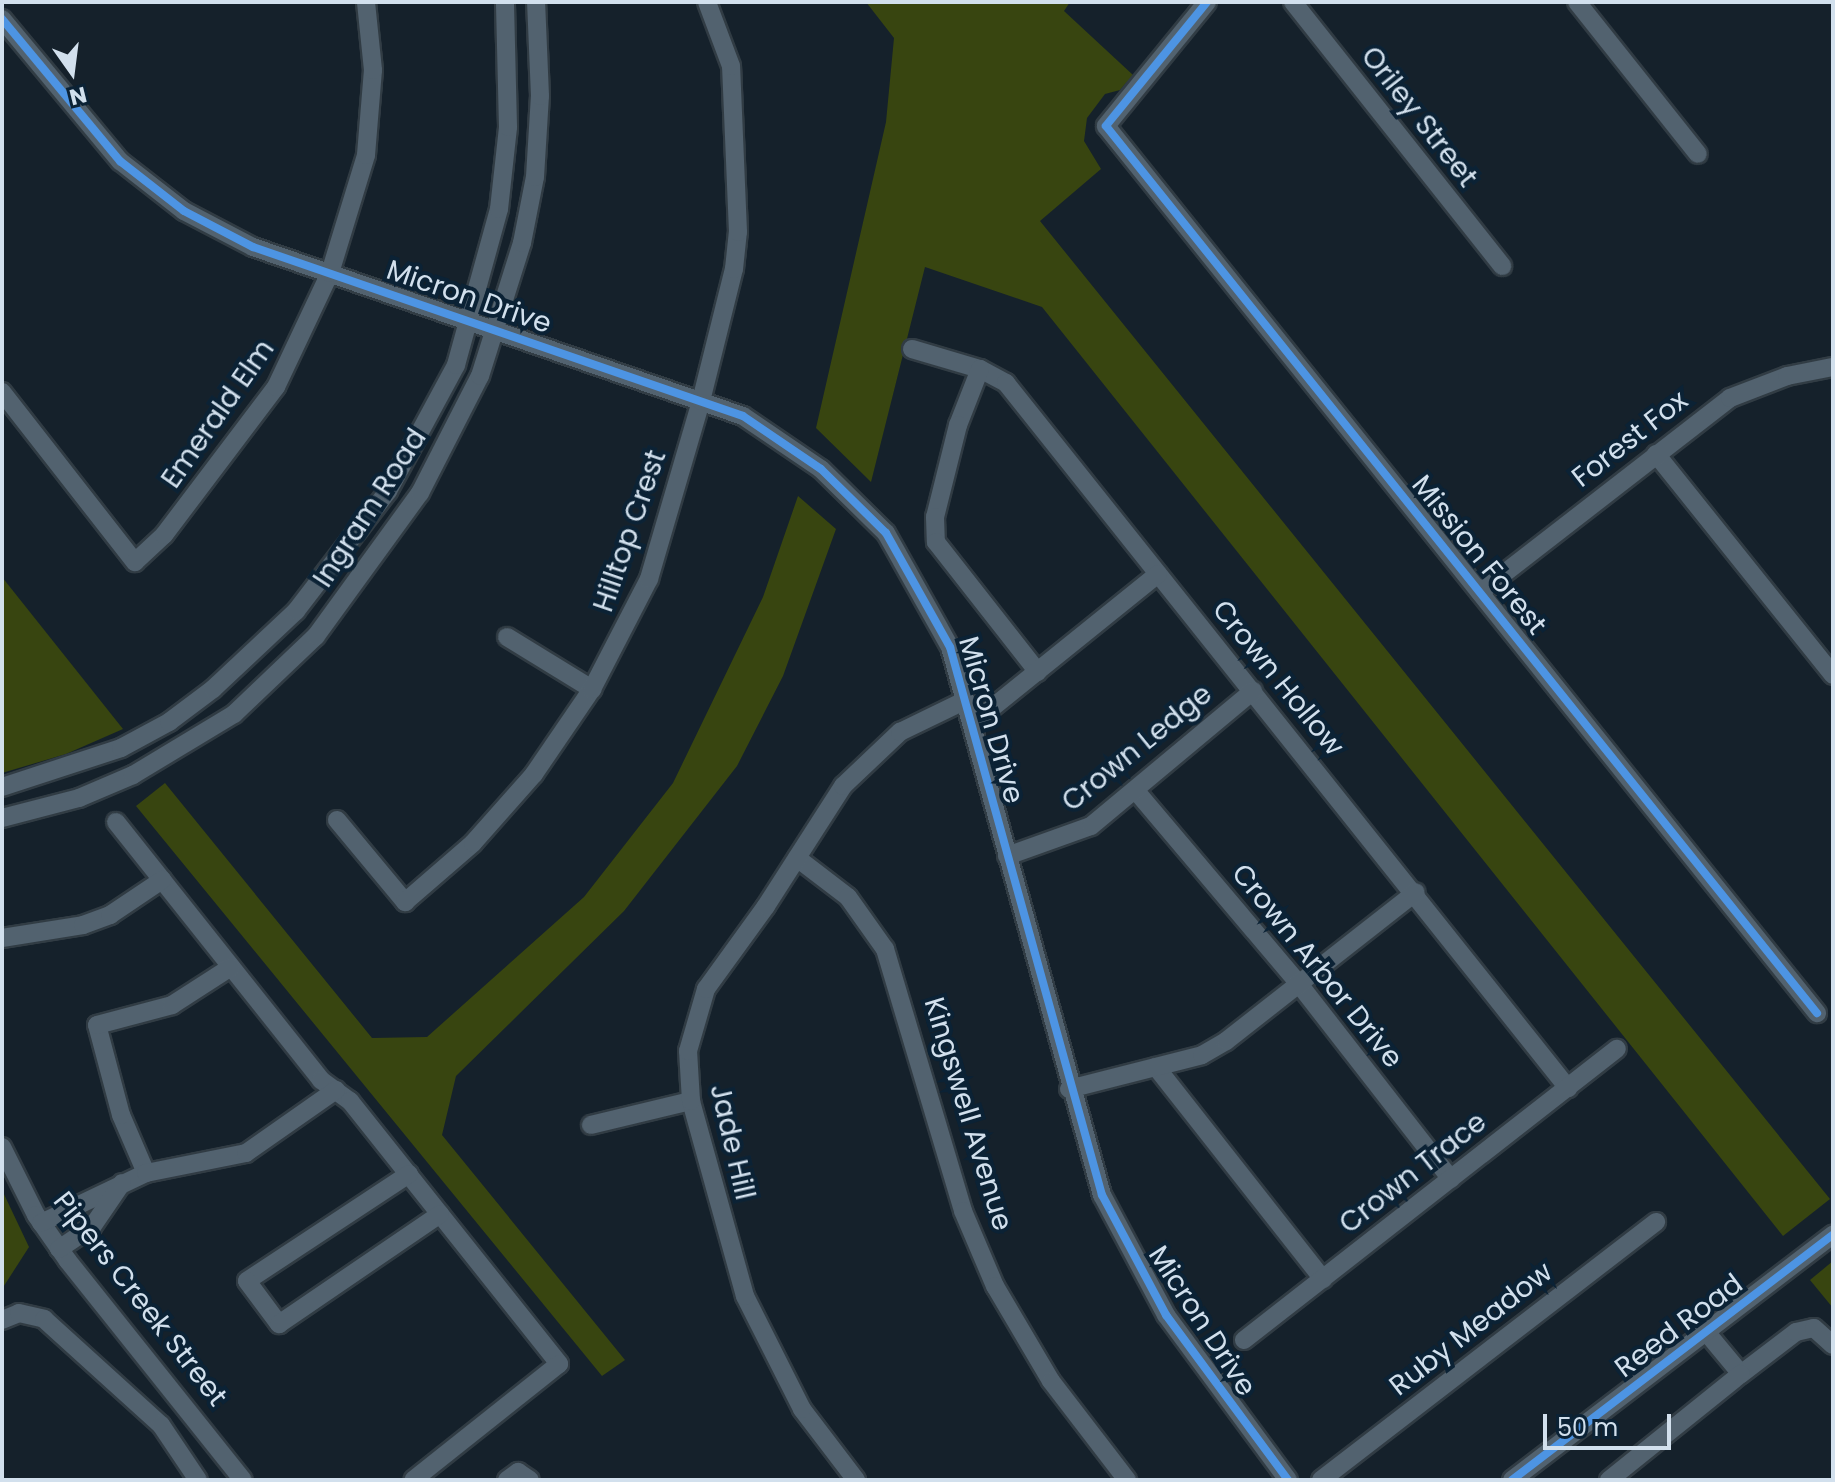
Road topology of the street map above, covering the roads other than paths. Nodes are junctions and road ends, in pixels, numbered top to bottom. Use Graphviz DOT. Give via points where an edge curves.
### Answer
graph roads {
  1 [pos="366,2"];
  2 [pos="505,2"];
  3 [pos="536,2"];
  4 [pos="707,2"];
  5 [pos="1207,2"];
  6 [pos="1293,2"];
  7 [pos="1577,2"];
  8 [pos="2,19"];
  9 [pos="1698,154"];
  10 [pos="1502,266"];
  11 [pos="330,273"];
  12 [pos="470,319"];
  13 [pos="498,328"];
  14 [pos="912,349"];
  15 [pos="1833,367"];
  16 [pos="980,369"];
  17 [pos="2,392"];
  18 [pos="701,401"];
  19 [pos="1656,454"];
  20 [pos="1158,574"];
  21 [pos="1480,592"];
  22 [pos="507,637"];
  23 [pos="1038,672"];
  24 [pos="1833,675"];
  25 [pos="213,689"];
  26 [pos="592,689"];
  27 [pos="1253,691"];
  28 [pos="966,700"];
  29 [pos="234,714"];
  30 [pos="972,724"];
  31 [pos="2,787"];
  32 [pos="1136,791"];
  33 [pos="2,818"];
  34 [pos="337,820"];
  35 [pos="116,822"];
  36 [pos="1007,856"];
  37 [pos="797,858"];
  38 [pos="162,880"];
  39 [pos="1416,892"];
  40 [pos="2,938"];
  41 [pos="231,967"];
  42 [pos="1299,984"];
  43 [pos="1817,1013"];
  44 [pos="1617,1049"];
  45 [pos="1156,1067"];
  46 [pos="1568,1088"];
  47 [pos="1069,1089"];
  48 [pos="336,1090"];
  49 [pos="691,1101"];
  50 [pos="591,1125"];
  51 [pos="2,1147"];
  52 [pos="146,1173"];
  53 [pos="409,1174"];
  54 [pos="1451,1179"];
  55 [pos="122,1183"];
  56 [pos="90,1199"];
  57 [pos="440,1214"];
  58 [pos="99,1219"];
  59 [pos="1656,1222"];
  60 [pos="41,1223"];
  61 [pos="1833,1235"];
  62 [pos="59,1249"];
  63 [pos="1323,1279"];
  64 [pos="2,1320"];
  65 [pos="1707,1333"];
  66 [pos="1244,1340"];
  67 [pos="1833,1345"];
  68 [pos="1741,1374"];
  69 [pos="1285,1479"];
  70 [pos="198,1480"];
  71 [pos="243,1480"];
  72 [pos="413,1480"];
  73 [pos="507,1480"];
  74 [pos="530,1480"];
  75 [pos="856,1480"];
  76 [pos="1127,1480"];
  77 [pos="1321,1480"];
  78 [pos="1512,1480"];
  79 [pos="1609,1480"];
  1 -- 11 [label="street, Emerald Elm" via="373,70 366,155"];
  2 -- 12 [label="street, Ingram Road" via="508,127 499,209"];
  3 -- 13 [label="street, Ingram Road" via="540,96 535,177"];
  4 -- 18 [label="street, Hilltop Crest" via="731,66 738,232 734,269"];
  5 -- 21 [label="street, Mission Forest" via="1106,126"];
  6 -- 10 [label="street, Oriley Street"];
  7 -- 9 [label="street"];
  8 -- 11 [label="street, Micron Drive" via="88,127 150,189 218,230"];
  11 -- 12 [label="street, Micron Drive"];
  11 -- 17 [label="street, Emerald Elm" via="276,387 194,500 135,562"];
  12 -- 13 [label="street, Micron Drive"];
  12 -- 25 [label="street, Ingram Road" via="456,365 388,491 296,611"];
  13 -- 18 [label="street, Micron Drive"];
  13 -- 29 [label="street, Ingram Road" via="457,424 376,558 316,636"];
  14 -- 16 [label="street, Crown Hollow"];
  15 -- 19 [label="street, Forest Fox" via="1787,376 1730,398"];
  16 -- 20 [label="street, Crown Hollow" via="1006,383"];
  16 -- 23 [label="street" via="958,425 935,517 936,542"];
  18 -- 26 [label="street, Hilltop Crest" via="649,579"];
  18 -- 28 [label="street, Micron Drive" via="767,430 844,488 886,533 931,605"];
  19 -- 21 [label="street, Forest Fox"];
  19 -- 24 [label="street"];
  20 -- 23 [label="street"];
  20 -- 27 [label="street, Crown Hollow"];
  21 -- 43 [label="street, Mission Forest"];
  22 -- 26 [label="street"];
  23 -- 30 [label="street"];
  25 -- 29 [label="street"];
  25 -- 31 [label="street, Ingram Road" via="169,722 121,748"];
  26 -- 34 [label="street, Hilltop Crest" via="502,812 405,902"];
  27 -- 32 [label="street, Crown Ledge"];
  27 -- 39 [label="street, Crown Hollow"];
  28 -- 30 [label="street, Micron Drive"];
  28 -- 37 [label="street, Jade Hill" via="923,719 879,748 843,786"];
  29 -- 33 [label="street, Ingram Road" via="133,775 79,798"];
  30 -- 36 [label="street, Micron Drive"];
  32 -- 36 [label="street, Crown Ledge" via="1070,837"];
  32 -- 42 [label="street, Crown Arbor Drive"];
  35 -- 38 [label="street"];
  36 -- 47 [label="street, Micron Drive"];
  37 -- 49 [label="street, Jade Hill" via="706,989 688,1051"];
  37 -- 76 [label="street, Kingswell Avenue" via="848,897 885,949 963,1211 995,1286 1051,1381"];
  38 -- 40 [label="street" via="110,915 83,925"];
  38 -- 41 [label="street"];
  39 -- 42 [label="street"];
  39 -- 46 [label="street, Crown Hollow"];
  41 -- 48 [label="street" via="321,1080"];
  41 -- 52 [label="street" via="172,1005 97,1025 121,1115"];
  42 -- 45 [label="street" via="1202,1055"];
  42 -- 54 [label="street, Crown Arbor Drive"];
  44 -- 46 [label="street, Crown Trace"];
  45 -- 47 [label="street"];
  45 -- 63 [label="street"];
  46 -- 54 [label="street, Crown Trace"];
  47 -- 69 [label="street, Micron Drive" via="1102,1195 1139,1272 1194,1357"];
  48 -- 52 [label="street" via="246,1153"];
  48 -- 53 [label="street"];
  49 -- 50 [label="street"];
  49 -- 75 [label="street, Jade Hill" via="745,1296 802,1409"];
  51 -- 60 [label="street, Pipers Creek Street"];
  52 -- 55 [label="street"];
  53 -- 57 [label="street"];
  53 -- 57 [label="street" via="247,1281 279,1324"];
  54 -- 63 [label="street, Crown Trace"];
  55 -- 56 [label="street"];
  55 -- 58 [label="street"];
  56 -- 58 [label="street"];
  56 -- 60 [label="street"];
  57 -- 72 [label="street" via="559,1364"];
  58 -- 62 [label="street"];
  59 -- 77 [label="street, Ruby Meadow"];
  60 -- 62 [label="street, Pipers Creek Street"];
  61 -- 65 [label="street, Reed Road"];
  62 -- 71 [label="street, Pipers Creek Street"];
  63 -- 66 [label="street, Crown Trace"];
  64 -- 70 [label="street" via="19,1313 44,1319 161,1425"];
  65 -- 68 [label="street"];
  65 -- 78 [label="street, Reed Road"];
  67 -- 68 [label="street" via="1814,1328 1796,1332"];
  68 -- 79 [label="street"];
  73 -- 74 [label="street" via="518,1472"];
}
